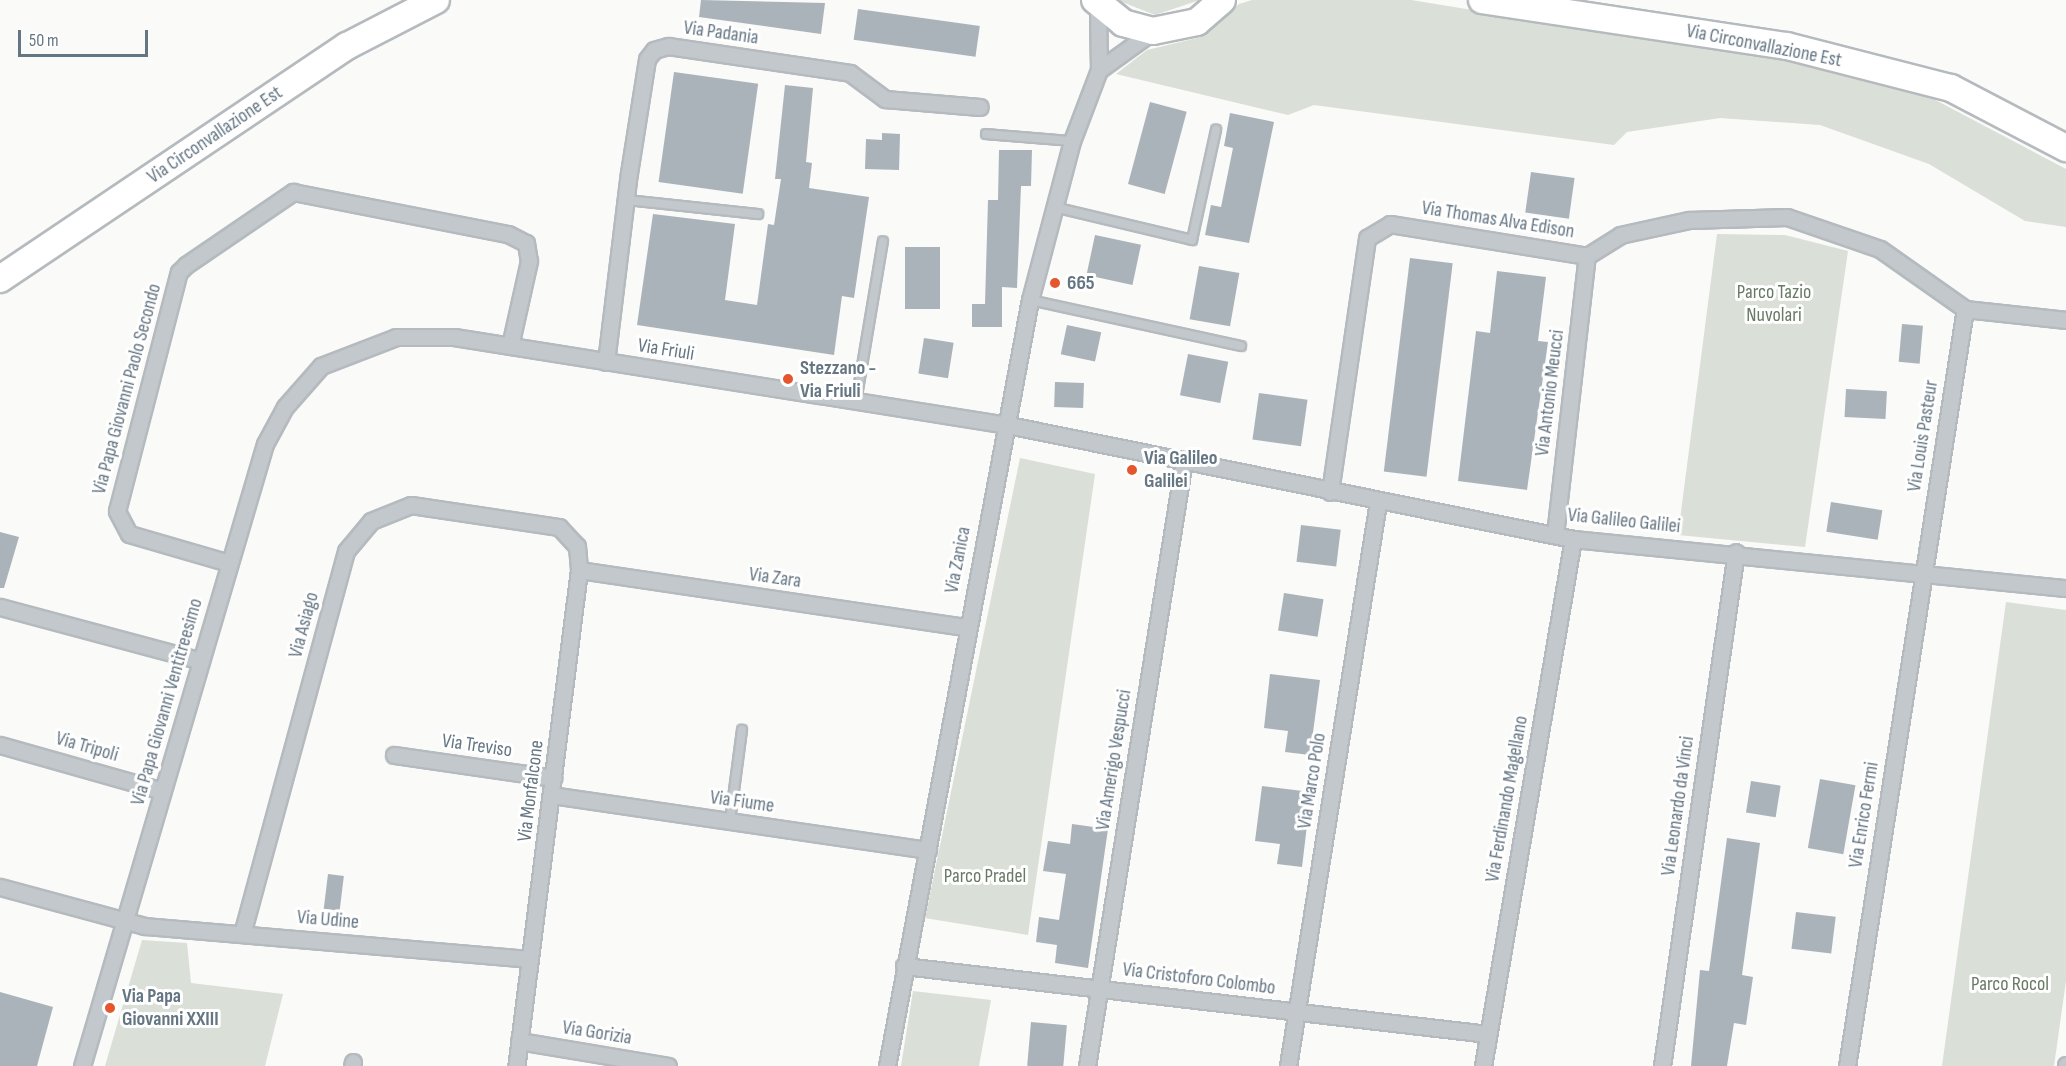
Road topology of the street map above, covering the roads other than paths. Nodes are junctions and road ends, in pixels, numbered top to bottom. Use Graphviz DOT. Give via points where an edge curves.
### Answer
graph roads {
  1 [pos="436,0"];
  2 [pos="1222,0"];
  3 [pos="1482,0"];
  4 [pos="1096,2"];
  5 [pos="1153,31"];
  6 [pos="1099,70"];
  7 [pos="980,107"];
  8 [pos="1216,130"];
  9 [pos="986,134"];
  10 [pos="1072,141"];
  11 [pos="2066,148"];
  12 [pos="626,200"];
  13 [pos="1053,207"];
  14 [pos="758,214"];
  15 [pos="883,241"];
  16 [pos="1587,256"];
  17 [pos="0,279"];
  18 [pos="1030,300"];
  19 [pos="1965,309"];
  20 [pos="2066,320"];
  21 [pos="510,346"];
  22 [pos="1241,346"];
  23 [pos="606,362"];
  24 [pos="321,366"];
  25 [pos="856,402"];
  26 [pos="1008,425"];
  27 [pos="1184,460"];
  28 [pos="1330,492"];
  29 [pos="1378,502"];
  30 [pos="559,527"];
  31 [pos="1555,535"];
  32 [pos="1573,539"];
  33 [pos="1736,552"];
  34 [pos="229,563"];
  35 [pos="579,570"];
  36 [pos="1922,571"];
  37 [pos="2066,588"];
  38 [pos="0,607"];
  39 [pos="966,627"];
  40 [pos="201,661"];
  41 [pos="742,730"];
  42 [pos="0,745"];
  43 [pos="394,755"];
  44 [pos="554,778"];
  45 [pos="163,791"];
  46 [pos="551,795"];
  47 [pos="730,821"];
  48 [pos="928,850"];
  49 [pos="0,887"];
  50 [pos="123,921"];
  51 [pos="242,934"];
  52 [pos="530,959"];
  53 [pos="904,966"];
  54 [pos="1099,988"];
  55 [pos="1297,1012"];
  56 [pos="1488,1034"];
  57 [pos="519,1041"];
  58 [pos="82,1066"];
  59 [pos="516,1066"];
  60 [pos="668,1066"];
  61 [pos="886,1066"];
  62 [pos="1087,1066"];
  63 [pos="1288,1066"];
  64 [pos="1483,1066"];
  65 [pos="1662,1066"];
  66 [pos="1847,1066"];
  1 -- 17 [label="main road, Via Circonvallazione Est" via="347,46"];
  2 -- 5 [label="main road" via="1197,22"];
  3 -- 11 [label="main road, Via Circonvallazione Est" via="1787,46 1951,88"];
  4 -- 5 [label="main road" via="1123,23"];
  4 -- 6 [label="street, Via Zanica"];
  5 -- 6 [label="street"];
  6 -- 10 [label="street, Via Zanica"];
  7 -- 12 [label="street, Via Padania" via="885,99 850,73 668,46 654,50 647,59"];
  8 -- 13 [label="lane" via="1192,240"];
  9 -- 10 [label="lane"];
  10 -- 13 [label="street, Via Zanica"];
  12 -- 14 [label="lane"];
  12 -- 23 [label="street, Via Padania"];
  13 -- 18 [label="street, Via Zanica"];
  15 -- 25 [label="lane"];
  16 -- 19 [label="street, Via Thomas Alva Edison" via="1620,235 1689,220 1787,218 1880,249"];
  16 -- 28 [label="street, Via Thomas Alva Edison" via="1390,224 1366,238"];
  16 -- 31 [label="street, Via Antonio Meucci"];
  18 -- 22 [label="lane"];
  18 -- 26 [label="street, Via Zanica"];
  19 -- 20 [label="street, Via Thomas Alva Edison"];
  19 -- 36 [label="street, Via Louis Pasteur"];
  21 -- 23 [label="street, Via Friuli"];
  21 -- 24 [label="street, Via Friuli" via="454,337 396,337"];
  21 -- 34 [label="street, Via Papa Giovanni Paolo Secondo" via="529,261 526,243 508,234 293,192 186,266 179,272 117,511 129,534"];
  23 -- 25 [label="street, Via Friuli"];
  24 -- 34 [label="street, Via Papa Giovanni Ventitreesimo" via="285,407 265,444"];
  25 -- 26 [label="street, Via Friuli"];
  26 -- 27 [label="street, Via Galileo Galilei"];
  26 -- 39 [label="street, Via Zanica"];
  27 -- 28 [label="street, Via Galileo Galilei"];
  27 -- 54 [label="street, Via Amerigo Vespucci"];
  28 -- 29 [label="street, Via Galileo Galilei"];
  29 -- 31 [label="street, Via Galileo Galilei"];
  29 -- 55 [label="street, Via Marco Polo"];
  30 -- 35 [label="street, Via Monfalcone" via="577,546"];
  30 -- 51 [label="street, Via Asiago" via="411,505 371,521 346,551"];
  31 -- 32 [label="street, Via Galileo Galilei"];
  32 -- 33 [label="street, Via Galileo Galilei"];
  32 -- 56 [label="street, Via Ferdinando Magellano"];
  33 -- 36 [label="street, Via Galileo Galilei"];
  33 -- 65 [label="street, Via Leonardo da Vinci"];
  34 -- 40 [label="street, Via Papa Giovanni Ventitreesimo"];
  35 -- 39 [label="street, Via Zara"];
  35 -- 44 [label="street, Via Monfalcone"];
  36 -- 37 [label="street, Via Galileo Galilei"];
  36 -- 66 [label="street, Via Enrico Fermi"];
  38 -- 40 [label="street"];
  39 -- 48 [label="street, Via Zanica"];
  40 -- 45 [label="street, Via Papa Giovanni Ventitreesimo"];
  41 -- 47 [label="lane"];
  42 -- 45 [label="street, Via Tripoli"];
  43 -- 44 [label="street, Via Treviso"];
  44 -- 46 [label="street, Via Monfalcone"];
  45 -- 50 [label="street, Via Papa Giovanni Ventitreesimo"];
  46 -- 47 [label="street, Via Fiume"];
  46 -- 52 [label="street, Via Monfalcone"];
  47 -- 48 [label="street, Via Fiume"];
  48 -- 53 [label="street, Via Zanica"];
  49 -- 50 [label="street, Via Udine"];
  50 -- 51 [label="street, Via Udine"];
  50 -- 58 [label="street, Via Papa Giovanni Ventitreesimo"];
  51 -- 52 [label="street, Via Udine"];
  52 -- 57 [label="street, Via Monfalcone"];
  53 -- 54 [label="street, Via Cristoforo Colombo"];
  53 -- 61 [label="street, Via Zanica"];
  54 -- 55 [label="street, Via Cristoforo Colombo"];
  54 -- 62 [label="street, Via Amerigo Vespucci"];
  55 -- 56 [label="street, Via Cristoforo Colombo"];
  55 -- 63 [label="street, Via Marco Polo"];
  56 -- 64 [label="street, Via Ferdinando Magellano"];
  57 -- 59 [label="street, Via Monfalcone"];
  57 -- 60 [label="street, Via Gorizia"];
}
